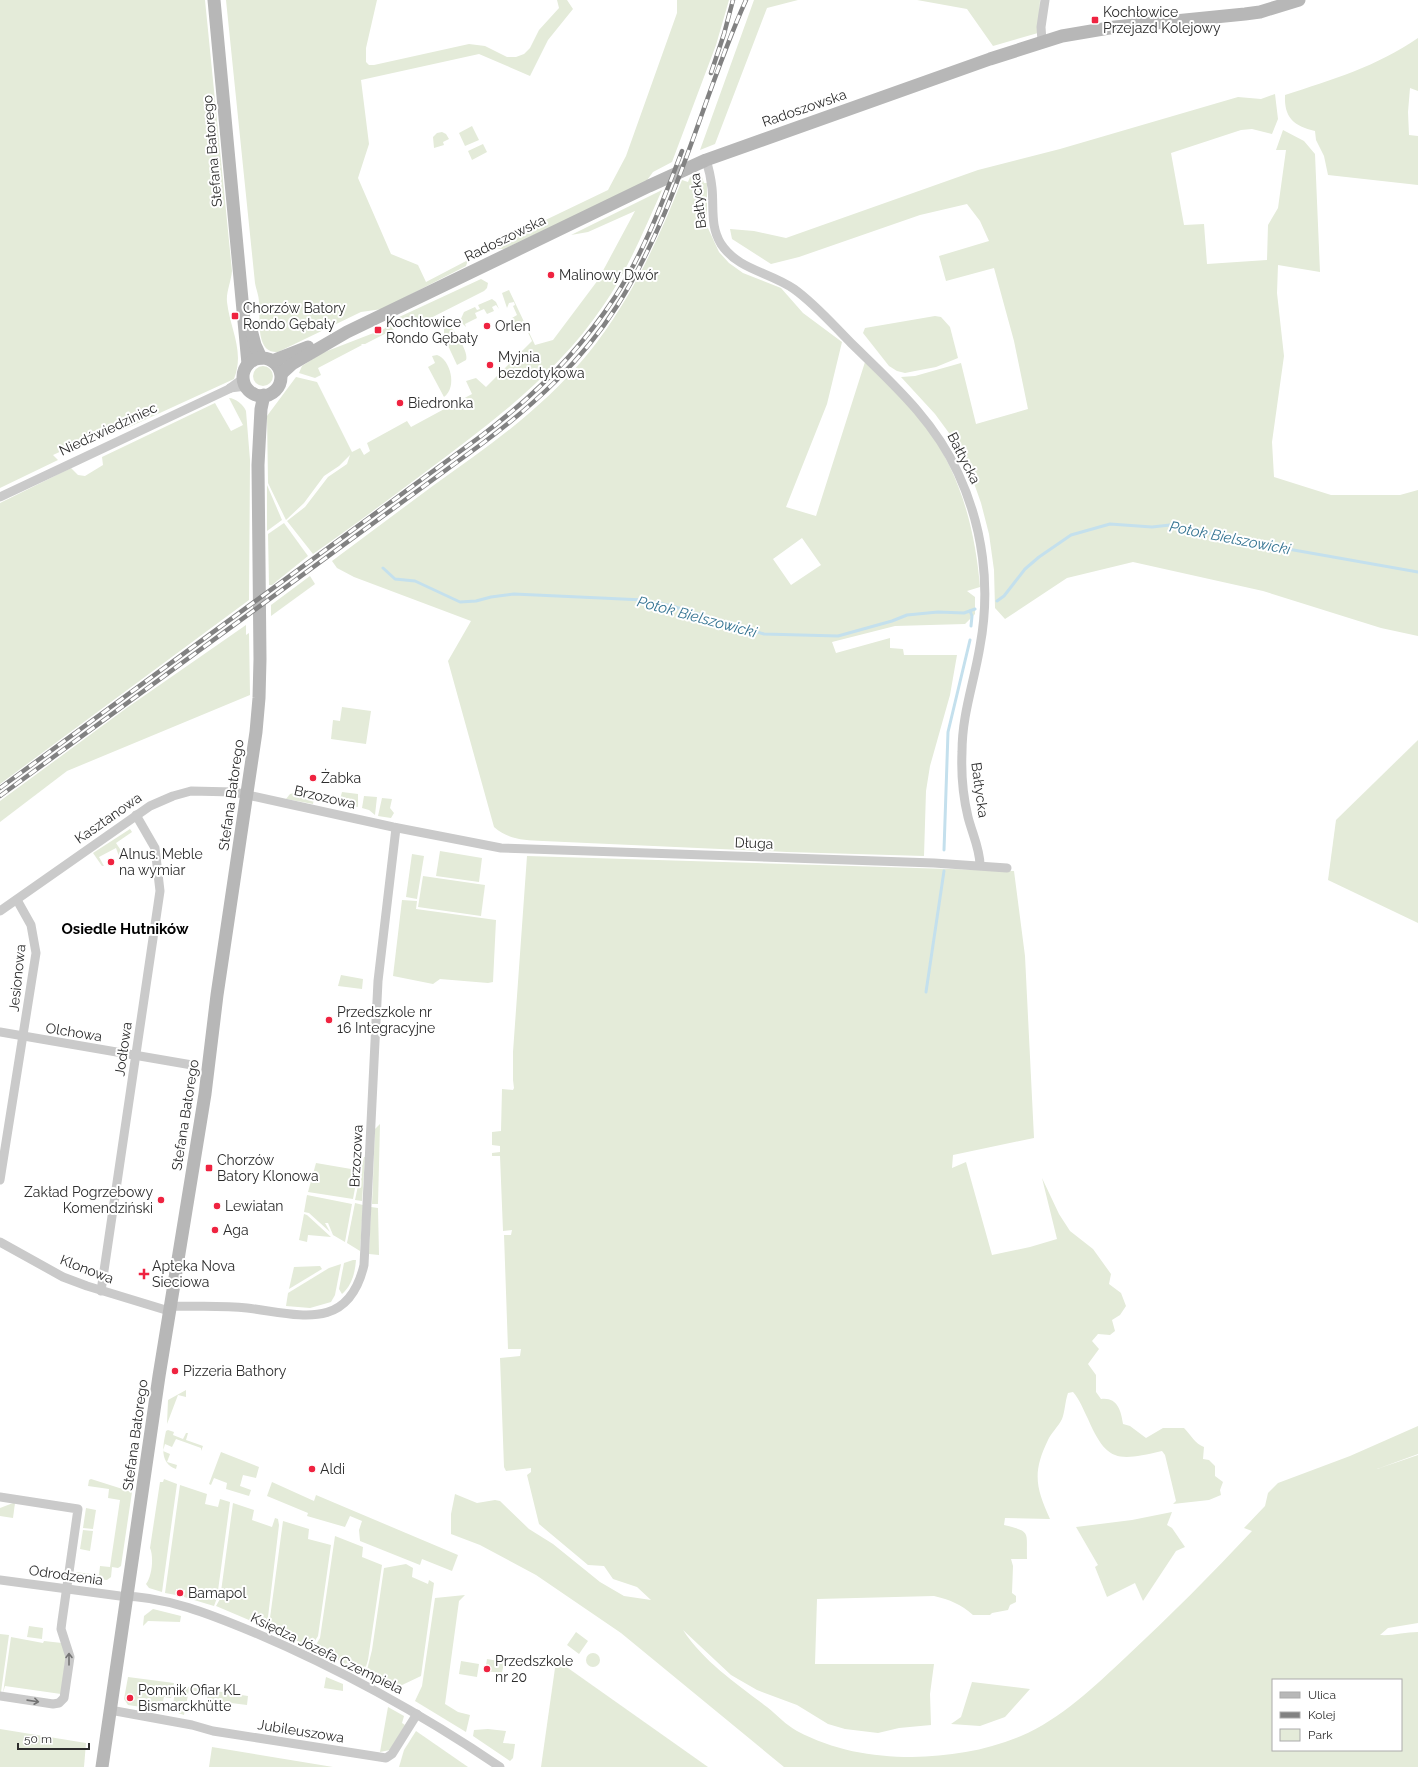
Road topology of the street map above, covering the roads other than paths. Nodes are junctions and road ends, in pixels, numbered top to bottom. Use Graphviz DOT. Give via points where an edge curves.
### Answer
graph roads {
  1 [pos="214,0"];
  2 [pos="1045,0"];
  3 [pos="1299,0"];
  4 [pos="1042,42"];
  5 [pos="706,160"];
  6 [pos="243,300"];
  7 [pos="347,332"];
  8 [pos="266,359"];
  9 [pos="248,364"];
  10 [pos="281,374"];
  11 [pos="247,385"];
  12 [pos="264,395"];
  13 [pos="258,465"];
  14 [pos="0,497"];
  15 [pos="248,794"];
  16 [pos="136,815"];
  17 [pos="396,828"];
  18 [pos="500,848"];
  19 [pos="980,866"];
  20 [pos="1007,868"];
  21 [pos="17,900"];
  22 [pos="0,911"];
  23 [pos="0,1032"];
  24 [pos="24,1037"];
  25 [pos="136,1056"];
  26 [pos="192,1065"];
  27 [pos="0,1180"];
  28 [pos="0,1242"];
  29 [pos="101,1291"];
  30 [pos="170,1309"];
  31 [pos="0,1497"];
  32 [pos="0,1580"];
  33 [pos="67,1589"];
  34 [pos="128,1596"];
  35 [pos="0,1696"];
  36 [pos="110,1710"];
  37 [pos="417,1714"];
  38 [pos="102,1767"];
  39 [pos="500,1767"];
  1 -- 6 [label="street, Stefana Batorego"];
  2 -- 4 [label="street" via="1041,27"];
  3 -- 4 [label="street, Radoszowska" via="1252,13 1102,29"];
  4 -- 5 [label="street, Radoszowska"];
  5 -- 7 [label="street, Radoszowska"];
  5 -- 19 [label="street, Bałtycka" via="712,188 713,224 718,239 728,253 745,266 776,279 799,293 905,395 937,435 958,472 970,501 982,546 985,604 980,646 964,717 961,768 968,816"];
  6 -- 8 [label="street, Stefana Batorego" via="255,345"];
  6 -- 9 [label="street, Stefana Batorego"];
  7 -- 8 [label="street, Radoszowska"];
  7 -- 10 [label="street, Radoszowska" via="292,364"];
  8 -- 9 [label="street"];
  8 -- 10 [label="street" via="278,367"];
  9 -- 11 [label="street"];
  10 -- 12 [label="street" via="278,386 270,394"];
  11 -- 12 [label="street"];
  11 -- 13 [label="street, Stefana Batorego"];
  11 -- 14 [label="street, Niedźwiedziniec" via="229,388"];
  12 -- 13 [label="street, Stefana Batorego"];
  13 -- 15 [label="street, Stefana Batorego" via="260,698"];
  15 -- 16 [label="street, Kasztanowa" via="191,791 158,802"];
  15 -- 17 [label="street, Brzozowa"];
  15 -- 30 [label="street, Stefana Batorego" via="217,995 205,1094"];
  16 -- 21 [label="street, Kasztanowa"];
  16 -- 25 [label="street, Jodłowa" via="155,848 160,885"];
  17 -- 18 [label="street, Brzozowa"];
  17 -- 30 [label="street, Brzozowa" via="378,981 364,1265 356,1289 344,1304 320,1315 286,1314 219,1306"];
  18 -- 19 [label="street, Długa"];
  19 -- 20 [label="street, Długa"];
  21 -- 22 [label="street, Kasztanowa"];
  21 -- 24 [label="street, Jesionowa" via="31,925 36,947"];
  23 -- 24 [label="street, Olchowa"];
  24 -- 25 [label="street, Olchowa"];
  24 -- 27 [label="street, Jesionowa"];
  25 -- 26 [label="street, Olchowa"];
  25 -- 29 [label="street, Jodłowa"];
  28 -- 29 [label="street, Klonowa" via="55,1273"];
  29 -- 30 [label="street, Klonowa"];
  30 -- 34 [label="street, Stefana Batorego"];
  31 -- 33 [label="street" via="78,1509"];
  32 -- 33 [label="street, Odrodzenia"];
  33 -- 34 [label="street, Odrodzenia"];
  35 -- 33 [label="street, one-way" via="53,1704 64,1698 70,1657 61,1629"];
  34 -- 36 [label="street, Stefana Batorego"];
  34 -- 37 [label="street, Księdza Józefa Czempiela" via="136,1595 218,1618 310,1658"];
  36 -- 37 [label="street, Jubileuszowa" via="213,1731 386,1758 392,1754"];
  36 -- 38 [label="street, Stefana Batorego"];
  37 -- 39 [label="street, Księdza Józefa Czempiela"];
}
